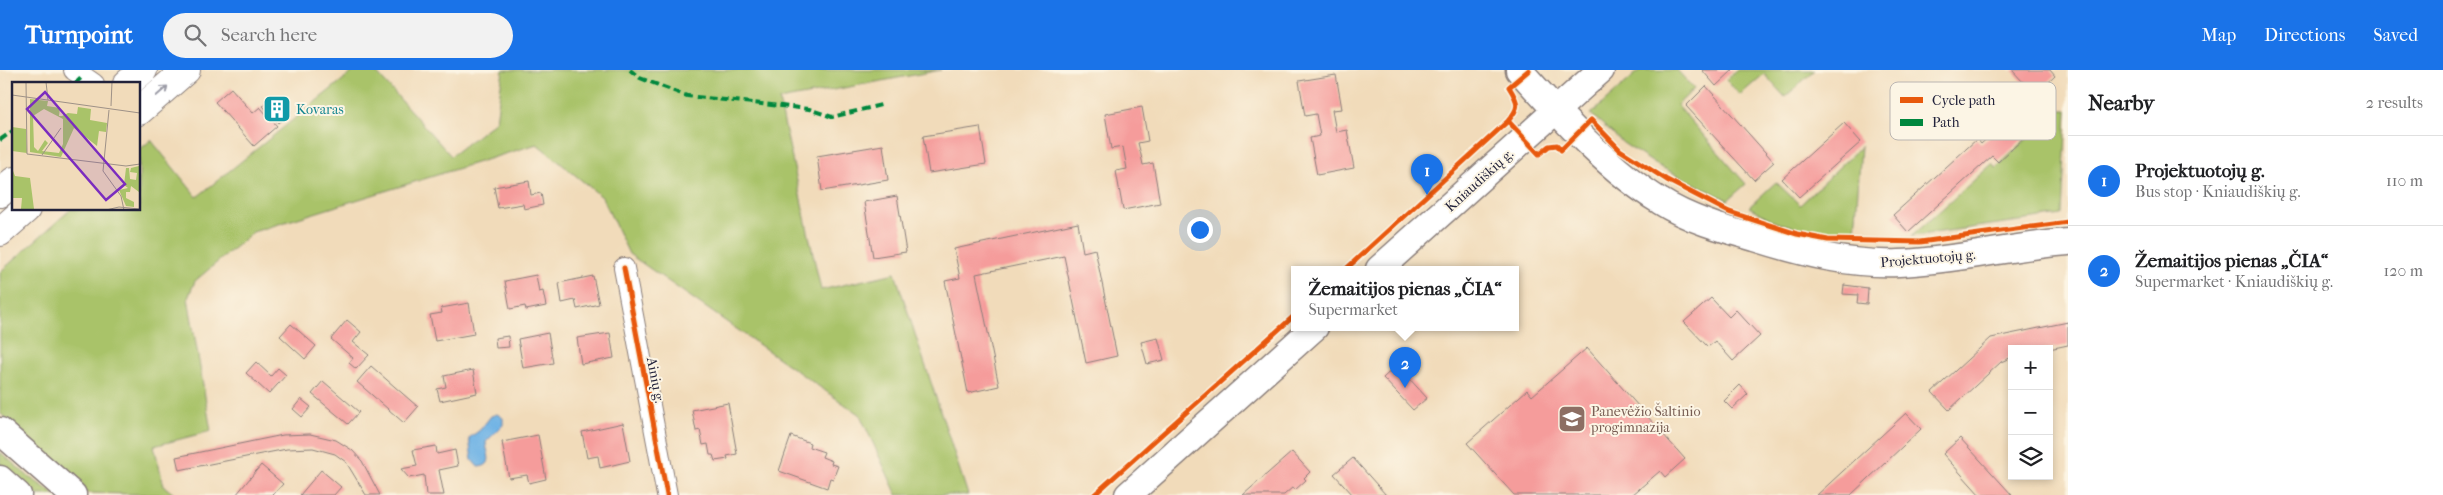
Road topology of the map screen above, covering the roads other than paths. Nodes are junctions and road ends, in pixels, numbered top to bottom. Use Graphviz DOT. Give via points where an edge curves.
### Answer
graph roads {
  1 [pos="74,70"];
  2 [pos="143,70"];
  3 [pos="186,70"];
  4 [pos="1519,70"];
  5 [pos="1601,70"];
  6 [pos="91,82"];
  7 [pos="129,82"];
  8 [pos="140,110"];
  9 [pos="1556,110"];
  10 [pos="12,183"];
  11 [pos="0,193"];
  12 [pos="25,210"];
  13 [pos="0,232"];
  14 [pos="2068,242"];
  15 [pos="1382,266"];
  16 [pos="624,268"];
  17 [pos="1311,331"];
  18 [pos="0,432"];
  19 [pos="0,479"];
  20 [pos="18,495"];
  21 [pos="73,495"];
  22 [pos="666,495"];
  23 [pos="1128,495"];
  1 -- 6 [label="street"];
  2 -- 7 [label="highway"];
  8 -- 3 [label="highway, one-way"];
  4 -- 9 [label="main road, Projektuotojų g."];
  5 -- 9 [label="main road, Kniaudiškių g."];
  9 -- 14 [label="main road, Projektuotojų g." via="1603,156 1660,201 1724,229 1811,255 1859,263 1900,263"];
  9 -- 15 [label="main road, Kniaudiškių g."];
  10 -- 11 [label="highway"];
  12 -- 13 [label="highway"];
  16 -- 22 [label="street, Ainių g."];
  17 -- 23 [label="main road"];
  18 -- 21 [label="main road"];
  19 -- 20 [label="main road"];
}
